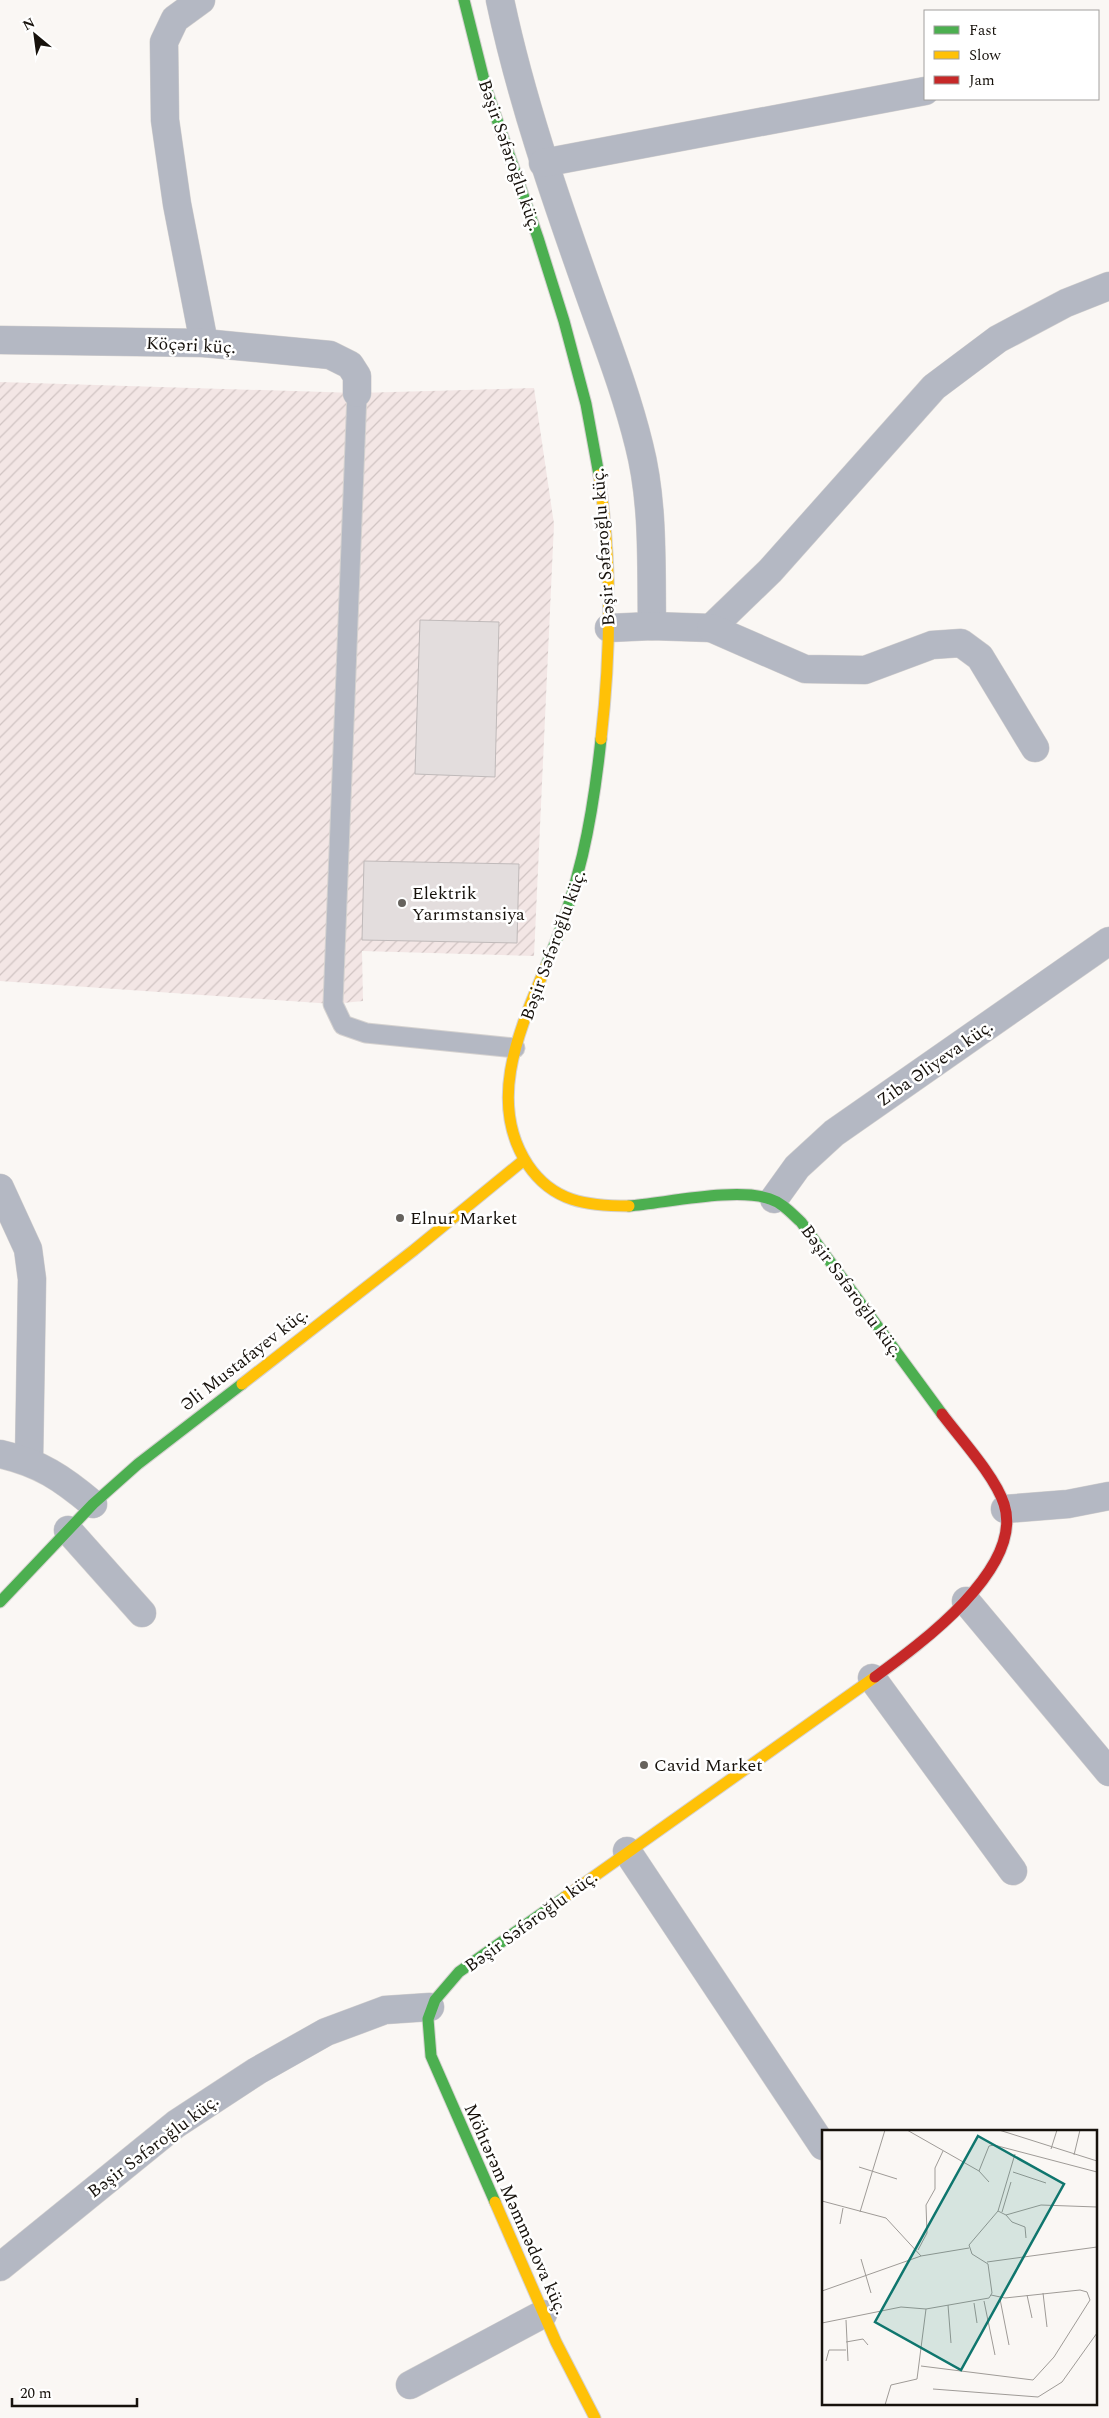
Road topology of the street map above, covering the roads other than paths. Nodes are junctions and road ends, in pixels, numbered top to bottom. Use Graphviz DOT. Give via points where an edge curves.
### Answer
graph roads {
  1 [pos="201,0"];
  2 [pos="464,0"];
  3 [pos="500,0"];
  4 [pos="924,91"];
  5 [pos="543,163"];
  6 [pos="1109,286"];
  7 [pos="0,340"];
  8 [pos="204,343"];
  9 [pos="357,393"];
  10 [pos="652,626"];
  11 [pos="609,628"];
  12 [pos="711,628"];
  13 [pos="1035,748"];
  14 [pos="1109,941"];
  15 [pos="515,1048"];
  16 [pos="524,1160"];
  17 [pos="0,1188"];
  18 [pos="774,1200"];
  19 [pos="0,1454"];
  20 [pos="29,1461"];
  21 [pos="1108,1498"];
  22 [pos="93,1504"];
  23 [pos="1005,1508"];
  24 [pos="68,1530"];
  25 [pos="966,1601"];
  26 [pos="0,1602"];
  27 [pos="142,1613"];
  28 [pos="872,1678"];
  29 [pos="1109,1772"];
  30 [pos="627,1851"];
  31 [pos="1013,1870"];
  32 [pos="430,2007"];
  33 [pos="822,2144"];
  34 [pos="0,2267"];
  35 [pos="543,2314"];
  36 [pos="410,2384"];
  37 [pos="595,2418"];
  1 -- 8 [label="street" via="175,20 164,42 165,120 177,204"];
  2 -- 11 [label="street, Bəşir Səfəroğlu küç." via="486,86 539,241 586,406 602,502"];
  3 -- 5 [label="street" via="516,76"];
  4 -- 5 [label="street"];
  5 -- 10 [label="street" via="640,446 650,533"];
  6 -- 12 [label="street" via="1066,303 998,339 934,388 770,571"];
  7 -- 8 [label="street, Köçəri küç."];
  8 -- 9 [label="street, Köçəri küç." via="330,355 350,364 357,376"];
  9 -- 15 [label="lane" via="333,1004 343,1026 366,1033"];
  10 -- 11 [label="street"];
  10 -- 12 [label="street"];
  11 -- 15 [label="street, Bəşir Səfəroğlu küç." via="602,734 585,856 571,904"];
  12 -- 13 [label="street" via="805,670 865,670 932,645 961,643 980,657"];
  14 -- 18 [label="street, Ziba Əliyeva küç." via="834,1134 797,1167"];
  15 -- 16 [label="street, Bəşir Səfəroğlu küç." via="508,1076 507,1101 510,1130"];
  16 -- 18 [label="street, Bəşir Səfəroğlu küç." via="538,1180 556,1194 585,1205 611,1206 751,1195"];
  16 -- 22 [label="street, Əli Mustafayev küç." via="414,1250 138,1464"];
  17 -- 20 [label="street" via="28,1249 32,1279"];
  18 -- 23 [label="street, Bəşir Səfəroğlu küç." via="801,1222 998,1490"];
  19 -- 20 [label="street"];
  20 -- 22 [label="street" via="68,1483"];
  21 -- 23 [label="street"];
  22 -- 24 [label="street, Əli Mustafayev küç."];
  23 -- 25 [label="street, Bəşir Səfəroğlu küç." via="1005,1535 1000,1553 987,1577"];
  24 -- 26 [label="street, Əli Mustafayev küç."];
  24 -- 27 [label="street"];
  25 -- 28 [label="street, Bəşir Səfəroğlu küç."];
  25 -- 29 [label="street"];
  28 -- 30 [label="street, Bəşir Səfəroğlu küç."];
  28 -- 31 [label="street"];
  30 -- 32 [label="street, Bəşir Səfəroğlu küç." via="459,1972 440,1991"];
  30 -- 33 [label="street"];
  32 -- 34 [label="street, Bəşir Səfəroğlu küç." via="384,2010 326,2032 257,2070 176,2124"];
  32 -- 35 [label="street, Möhtərəm Məmmədova küç." via="426,2032 431,2056"];
  35 -- 36 [label="street"];
  35 -- 37 [label="street, Möhtərəm Məmmədova küç."];
}
